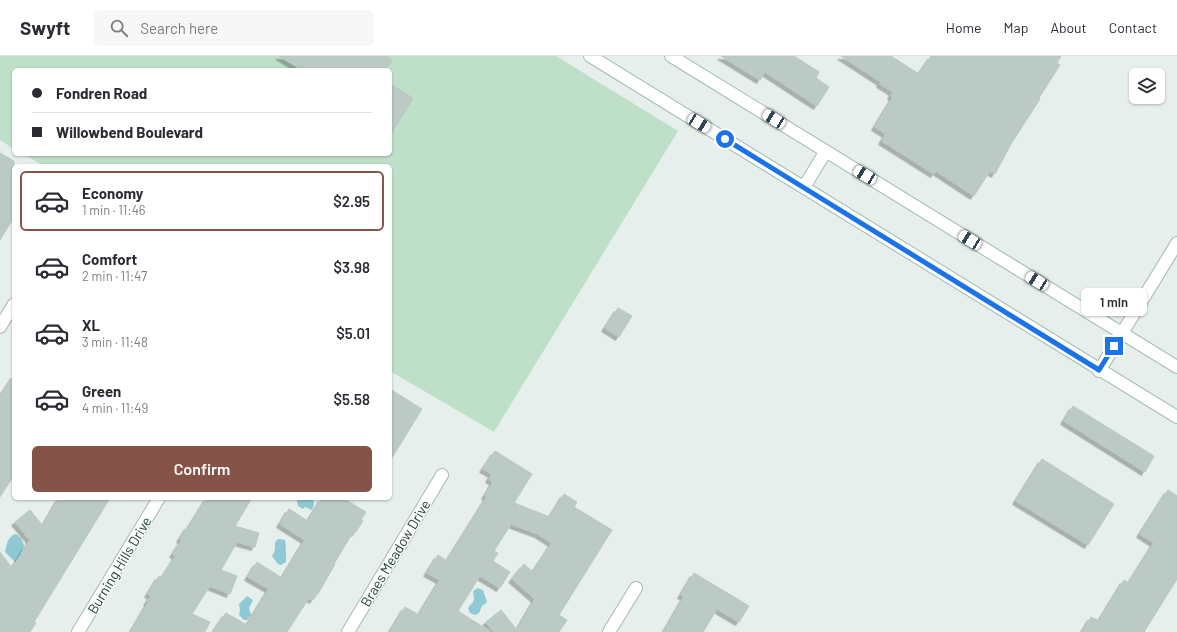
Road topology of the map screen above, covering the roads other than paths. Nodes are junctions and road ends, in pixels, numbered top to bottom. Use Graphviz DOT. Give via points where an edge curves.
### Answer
graph roads {
  1 [pos="671,56"];
  2 [pos="594,57"];
  3 [pos="826,151"];
  4 [pos="804,187"];
  5 [pos="1177,243"];
  6 [pos="12,307"];
  7 [pos="0,327"];
  8 [pos="1122,334"];
  9 [pos="1177,367"];
  10 [pos="1099,370"];
  11 [pos="1177,417"];
  12 [pos="442,475"];
  13 [pos="158,500"];
  14 [pos="636,588"];
  15 [pos="78,632"];
  16 [pos="348,632"];
  17 [pos="609,632"];
  1 -- 3 [label="main road"];
  2 -- 4 [label="main road"];
  3 -- 4 [label="main road"];
  3 -- 8 [label="main road"];
  4 -- 10 [label="main road"];
  5 -- 8 [label="main road"];
  6 -- 7 [label="main road"];
  8 -- 9 [label="main road"];
  8 -- 10 [label="main road"];
  10 -- 11 [label="main road"];
  12 -- 16 [label="main road, Braes Meadow Drive"];
  13 -- 15 [label="main road, Burning Hills Drive"];
  14 -- 17 [label="main road"];
}
